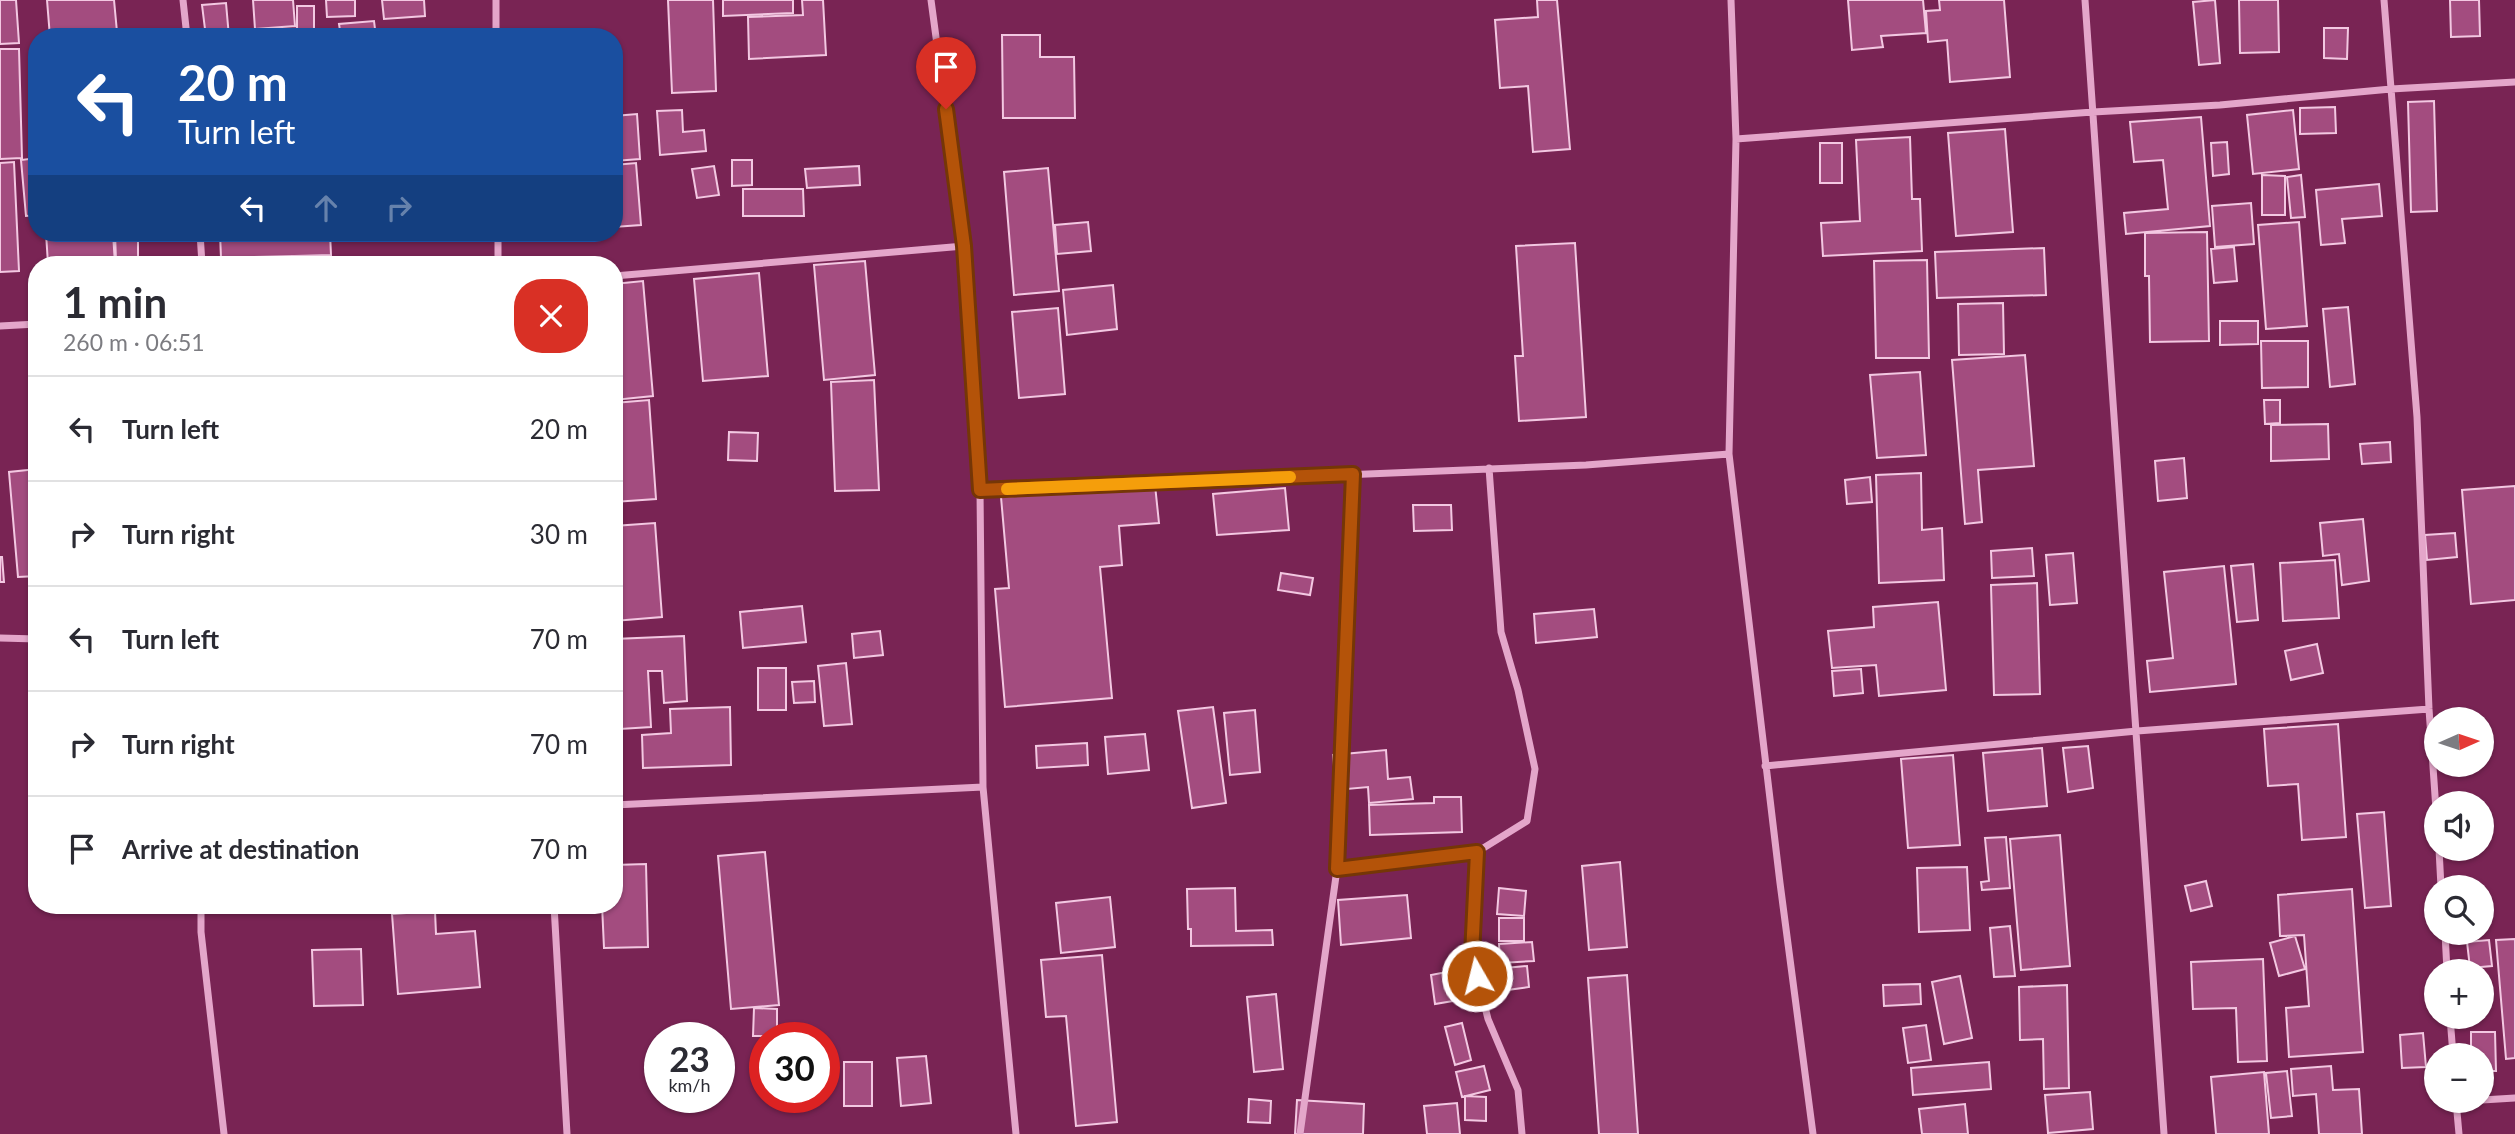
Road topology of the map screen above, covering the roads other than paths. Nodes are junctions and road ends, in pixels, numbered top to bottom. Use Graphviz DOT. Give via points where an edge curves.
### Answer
graph roads {
  1 [pos="183,0"];
  2 [pos="496,0"];
  3 [pos="932,0"];
  4 [pos="1731,0"];
  5 [pos="2085,0"];
  6 [pos="2384,0"];
  7 [pos="186,28"];
  8 [pos="496,28"];
  9 [pos="2515,82"];
  10 [pos="2391,89"];
  11 [pos="2093,112"];
  12 [pos="1736,139"];
  13 [pos="964,246"];
  14 [pos="623,275"];
  15 [pos="28,324"];
  16 [pos="0,326"];
  17 [pos="1729,453"];
  18 [pos="1489,468"];
  19 [pos="1353,474"];
  20 [pos="980,490"];
  21 [pos="0,638"];
  22 [pos="28,639"];
  23 [pos="2429,707"];
  24 [pos="2424,709"];
  25 [pos="2137,731"];
  26 [pos="1766,766"];
  27 [pos="983,787"];
  28 [pos="623,805"];
  29 [pos="1477,852"];
  30 [pos="1337,869"];
  31 [pos="201,914"];
  32 [pos="555,914"];
  33 [pos="2515,1098"];
  34 [pos="2494,1099"];
  35 [pos="2457,1113"];
  36 [pos="224,1134"];
  37 [pos="567,1134"];
  38 [pos="1016,1134"];
  39 [pos="1300,1134"];
  40 [pos="1522,1134"];
  41 [pos="1813,1134"];
  42 [pos="2164,1134"];
  43 [pos="2459,1134"];
  1 -- 7 [label="street"];
  2 -- 8 [label="street"];
  3 -- 13 [label="street"];
  4 -- 12 [label="street"];
  5 -- 11 [label="street"];
  6 -- 10 [label="street"];
  9 -- 10 [label="street"];
  10 -- 11 [label="street"];
  10 -- 23 [label="street" via="2417,417"];
  11 -- 12 [label="street"];
  11 -- 25 [label="street"];
  12 -- 17 [label="street"];
  13 -- 14 [label="street"];
  13 -- 20 [label="street"];
  15 -- 16 [label="street"];
  17 -- 18 [label="street"];
  17 -- 26 [label="street"];
  18 -- 19 [label="street"];
  18 -- 29 [label="street" via="1501,632 1535,769 1527,821"];
  19 -- 20 [label="street"];
  19 -- 30 [label="street"];
  20 -- 27 [label="street"];
  21 -- 22 [label="street"];
  24 -- 25 [label="street"];
  25 -- 26 [label="street"];
  25 -- 42 [label="street"];
  26 -- 41 [label="street"];
  27 -- 28 [label="street"];
  27 -- 38 [label="street"];
  29 -- 30 [label="street"];
  29 -- 40 [label="street" via="1472,955 1488,1019 1518,1090"];
  30 -- 39 [label="street"];
  31 -- 36 [label="street"];
  32 -- 37 [label="street"];
  33 -- 34 [label="street"];
  35 -- 43 [label="street"];
}
